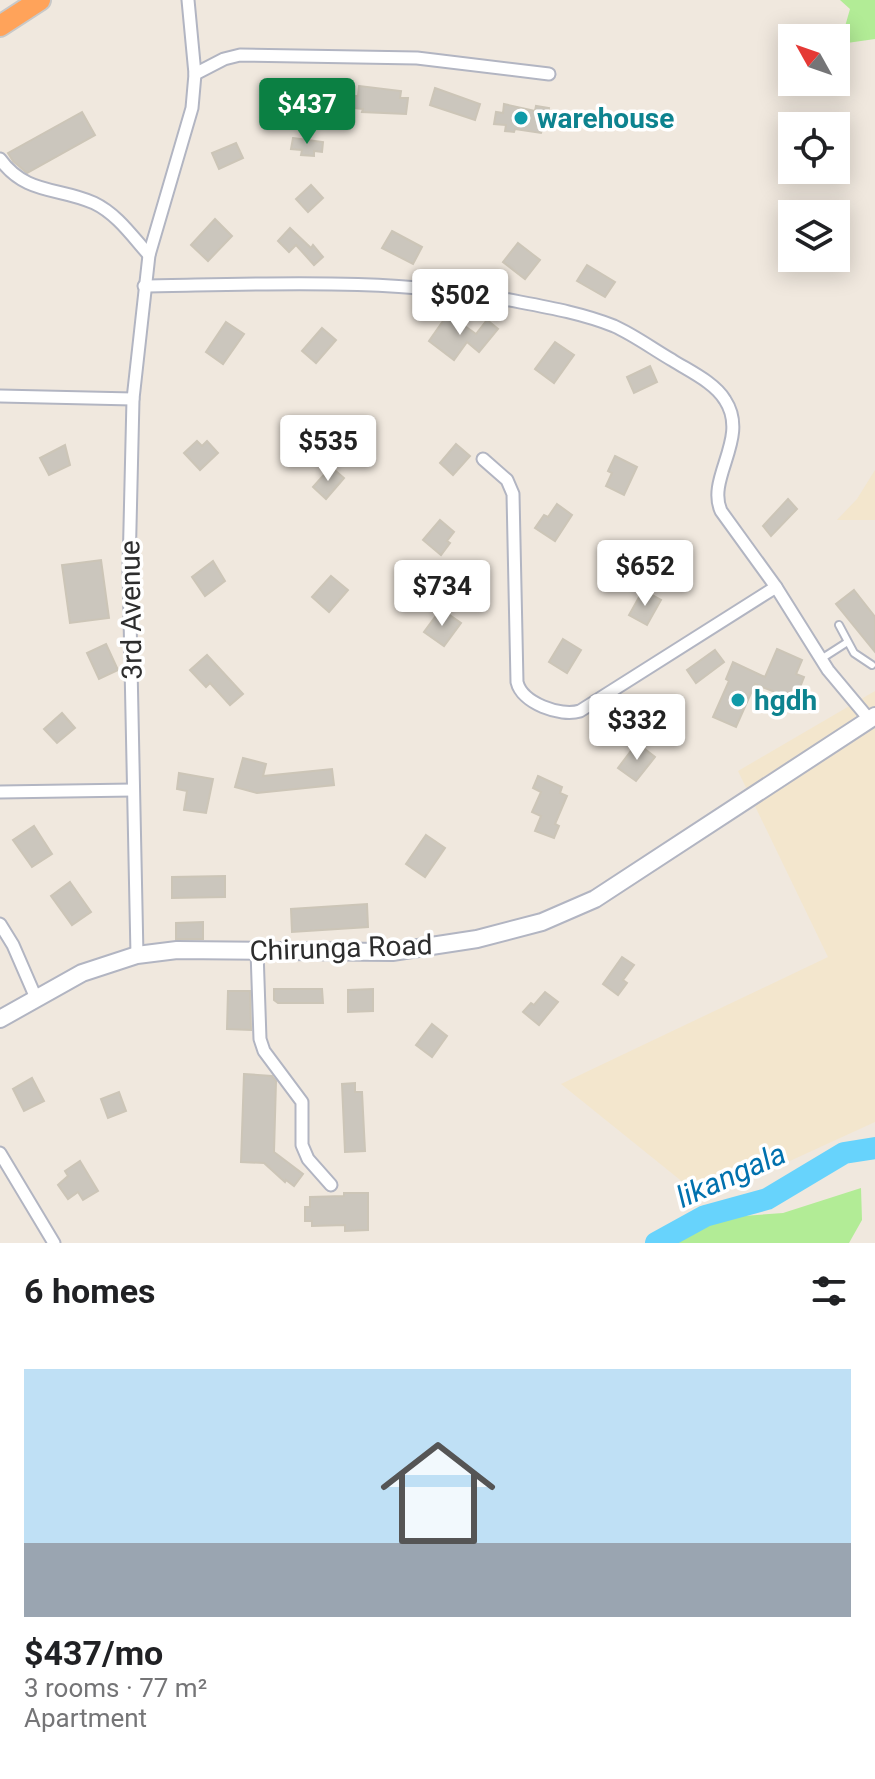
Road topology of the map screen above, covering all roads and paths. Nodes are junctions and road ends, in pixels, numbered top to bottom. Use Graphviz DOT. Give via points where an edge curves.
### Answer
graph roads {
  1 [pos="40,0"];
  2 [pos="188,0"];
  3 [pos="0,26"];
  4 [pos="195,74"];
  5 [pos="549,74"];
  6 [pos="0,159"];
  7 [pos="149,255"];
  8 [pos="144,286"];
  9 [pos="0,396"];
  10 [pos="133,399"];
  11 [pos="483,459"];
  12 [pos="776,587"];
  13 [pos="839,625"];
  14 [pos="846,643"];
  15 [pos="821,659"];
  16 [pos="872,665"];
  17 [pos="872,717"];
  18 [pos="133,790"];
  19 [pos="0,792"];
  20 [pos="0,924"];
  21 [pos="257,951"];
  22 [pos="137,955"];
  23 [pos="36,998"];
  24 [pos="0,1019"];
  25 [pos="0,1153"];
  26 [pos="331,1185"];
  27 [pos="54,1243"];
  1 -- 3 [label="highway"];
  2 -- 4 [label="street, 3rd Avenue"];
  4 -- 5 [label="street" via="240,55 417,58"];
  4 -- 7 [label="street, 3rd Avenue" via="186,130"];
  6 -- 7 [label="street" via="23,182 108,211"];
  7 -- 8 [label="street, 3rd Avenue"];
  8 -- 10 [label="street, 3rd Avenue"];
  8 -- 12 [label="street" via="387,284 491,296 616,327 710,384 726,400 733,438 718,504"];
  9 -- 10 [label="street"];
  10 -- 18 [label="street, 3rd Avenue"];
  11 -- 12 [label="street" via="507,480 513,494 517,682 531,700 564,713 580,711"];
  12 -- 15 [label="street"];
  13 -- 14 [label="lane"];
  14 -- 15 [label="lane"];
  14 -- 16 [label="lane"];
  15 -- 17 [label="street"];
  17 -- 21 [label="street, Chirunga Road" via="595,899 542,922 392,952"];
  18 -- 19 [label="street"];
  18 -- 22 [label="street, 3rd Avenue"];
  20 -- 23 [label="street"];
  21 -- 22 [label="street, Chirunga Road"];
  21 -- 26 [label="street" via="260,1039 302,1102 302,1145"];
  22 -- 23 [label="street, Chirunga Road" via="82,973"];
  23 -- 24 [label="street, Chirunga Road"];
  25 -- 27 [label="street"];
}
